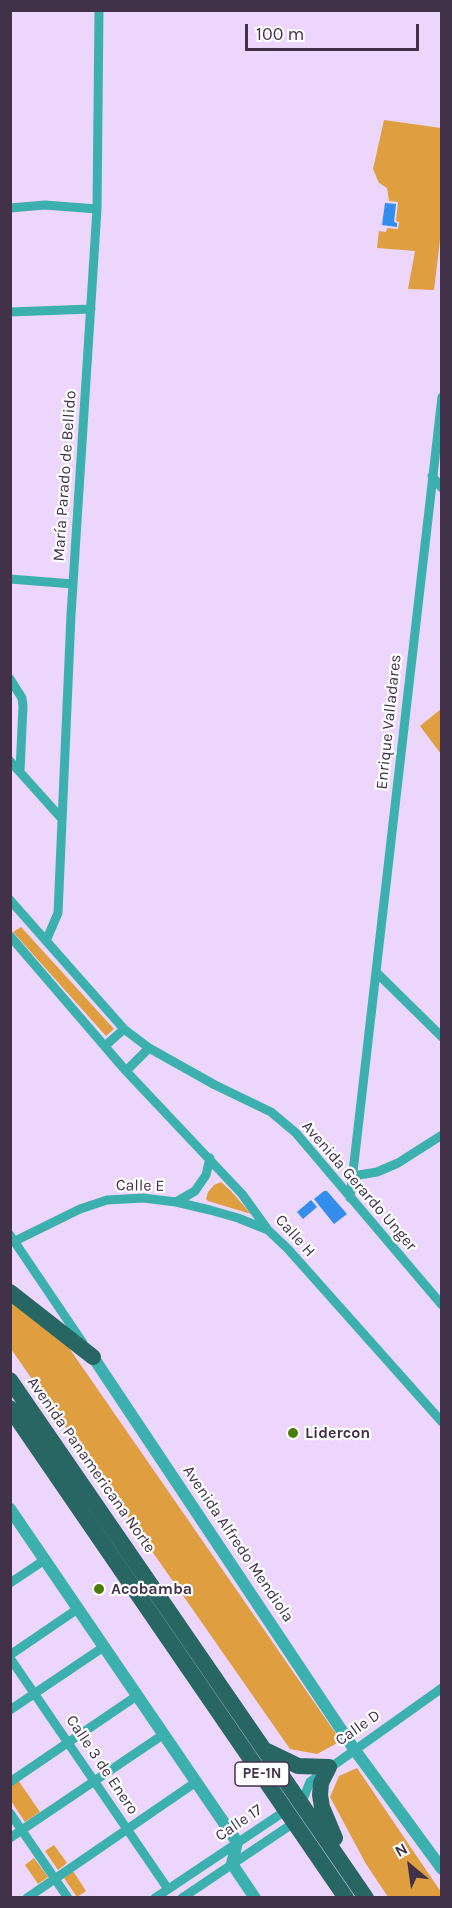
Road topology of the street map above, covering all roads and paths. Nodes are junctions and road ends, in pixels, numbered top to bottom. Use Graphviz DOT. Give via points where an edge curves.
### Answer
graph roads {
  1 [pos="99,10"];
  2 [pos="10,208"];
  3 [pos="97,209"];
  4 [pos="91,309"];
  5 [pos="10,312"];
  6 [pos="441,397"];
  7 [pos="432,476"];
  8 [pos="441,488"];
  9 [pos="10,579"];
  10 [pos="73,584"];
  11 [pos="10,680"];
  12 [pos="10,761"];
  13 [pos="20,771"];
  14 [pos="63,819"];
  15 [pos="10,900"];
  16 [pos="14,911"];
  17 [pos="10,936"];
  18 [pos="46,941"];
  19 [pos="376,972"];
  20 [pos="124,1029"];
  21 [pos="441,1037"];
  22 [pos="105,1046"];
  23 [pos="149,1048"];
  24 [pos="126,1071"];
  25 [pos="441,1135"];
  26 [pos="210,1158"];
  27 [pos="353,1176"];
  28 [pos="350,1198"];
  29 [pos="176,1202"];
  30 [pos="268,1230"];
  31 [pos="13,1238"];
  32 [pos="10,1292"];
  33 [pos="441,1305"];
  34 [pos="93,1358"];
  35 [pos="10,1380"];
  36 [pos="10,1408"];
  37 [pos="441,1422"];
  38 [pos="13,1517"];
  39 [pos="46,1559"];
  40 [pos="10,1583"];
  41 [pos="79,1608"];
  42 [pos="105,1646"];
  43 [pos="10,1657"];
  44 [pos="441,1688"];
  45 [pos="35,1694"];
  46 [pos="138,1695"];
  47 [pos="10,1710"];
  48 [pos="164,1734"];
  49 [pos="68,1743"];
  50 [pos="354,1749"];
  51 [pos="265,1750"];
  52 [pos="329,1767"];
  53 [pos="94,1781"];
  54 [pos="10,1782"];
  55 [pos="196,1782"];
  56 [pos="302,1803"];
  57 [pos="10,1813"];
  58 [pos="290,1816"];
  59 [pos="128,1829"];
  60 [pos="22,1830"];
  61 [pos="10,1838"];
  62 [pos="237,1842"];
  63 [pos="232,1864"];
  64 [pos="344,1864"];
  65 [pos="441,1869"];
  66 [pos="55,1878"];
  67 [pos="168,1889"];
  68 [pos="27,1898"];
  69 [pos="68,1898"];
  70 [pos="155,1898"];
  71 [pos="182,1898"];
  72 [pos="255,1898"];
  73 [pos="346,1898"];
  74 [pos="366,1898"];
  1 -- 3 [label="street, María Parado de Bellido"];
  2 -- 3 [label="street"];
  3 -- 4 [label="street, María Parado de Bellido"];
  4 -- 5 [label="street"];
  4 -- 10 [label="street, María Parado de Bellido"];
  6 -- 7 [label="street, Enrique Valladares"];
  7 -- 8 [label="street"];
  7 -- 19 [label="street, Enrique Valladares"];
  9 -- 10 [label="street"];
  10 -- 14 [label="street, María Parado de Bellido"];
  11 -- 13 [label="street" via="23,706"];
  12 -- 13 [label="street"];
  13 -- 14 [label="street"];
  14 -- 18 [label="street, María Parado de Bellido" via="58,913"];
  15 -- 16 [label="street, Avenida Gerardo Unger"];
  16 -- 18 [label="street, Avenida Gerardo Unger"];
  17 -- 22 [label="street"];
  18 -- 20 [label="street, Avenida Gerardo Unger"];
  19 -- 21 [label="street"];
  19 -- 27 [label="street, Enrique Valladares"];
  20 -- 22 [label="street"];
  20 -- 23 [label="street, Avenida Gerardo Unger"];
  22 -- 24 [label="street"];
  23 -- 24 [label="street"];
  23 -- 28 [label="street, Avenida Gerardo Unger" via="271,1112 296,1133"];
  24 -- 26 [label="street, Calle H"];
  25 -- 27 [label="street" via="398,1163"];
  26 -- 29 [label="street" via="206,1175 195,1191"];
  26 -- 30 [label="street, Calle H"];
  27 -- 28 [label="street, Enrique Valladares"];
  28 -- 33 [label="street, Avenida Gerardo Unger"];
  29 -- 30 [label="street, Calle E"];
  29 -- 31 [label="street, Calle E" via="142,1198 107,1200"];
  30 -- 37 [label="street, Calle H"];
  31 -- 34 [label="street, Avenida Alfredo Mendiola"];
  32 -- 34 [label="highway"];
  34 -- 50 [label="street, Avenida Alfredo Mendiola"];
  35 -- 51 [label="highway, Avenida Panamericana Norte / PE-1N"];
  36 -- 58 [label="highway, Avenida Panamericana Norte / PE-1N"];
  38 -- 39 [label="street"];
  39 -- 40 [label="street"];
  39 -- 41 [label="street"];
  41 -- 42 [label="street"];
  41 -- 43 [label="street"];
  42 -- 45 [label="street"];
  42 -- 46 [label="street"];
  43 -- 45 [label="street, Calle 3 de Enero"];
  44 -- 50 [label="street, Calle D"];
  45 -- 47 [label="street"];
  45 -- 49 [label="street, Calle 3 de Enero"];
  46 -- 48 [label="street"];
  46 -- 49 [label="street"];
  48 -- 53 [label="street"];
  48 -- 55 [label="street"];
  49 -- 53 [label="street, Calle 3 de Enero"];
  49 -- 54 [label="street"];
  50 -- 52 [label="street, Calle D"];
  50 -- 65 [label="street, Avenida Alfredo Mendiola"];
  51 -- 52 [label="highway" via="298,1766"];
  51 -- 56 [label="highway, Avenida Panamericana Norte / PE-1N"];
  52 -- 56 [label="street, Calle D" via="310,1782"];
  52 -- 64 [label="highway" via="320,1795"];
  53 -- 59 [label="street, Calle 3 de Enero"];
  53 -- 60 [label="street"];
  55 -- 59 [label="street"];
  55 -- 62 [label="street"];
  56 -- 58 [label="street"];
  56 -- 58 [label="street, Calle 17"];
  56 -- 64 [label="highway, Avenida Panamericana Norte / PE-1N"];
  57 -- 60 [label="street"];
  58 -- 62 [label="street, Calle 17"];
  58 -- 63 [label="street, Calle 17"];
  58 -- 73 [label="highway, Avenida Panamericana Norte / PE-1N"];
  59 -- 66 [label="street"];
  59 -- 67 [label="street, Calle 3 de Enero"];
  60 -- 61 [label="street"];
  60 -- 66 [label="street"];
  62 -- 63 [label="street"];
  62 -- 67 [label="street, Calle 17"];
  63 -- 71 [label="street, Calle 17"];
  63 -- 72 [label="street"];
  64 -- 74 [label="highway, Avenida Panamericana Norte / PE-1N"];
  66 -- 68 [label="street"];
  66 -- 69 [label="street"];
  67 -- 70 [label="street, Calle 17"];
}
